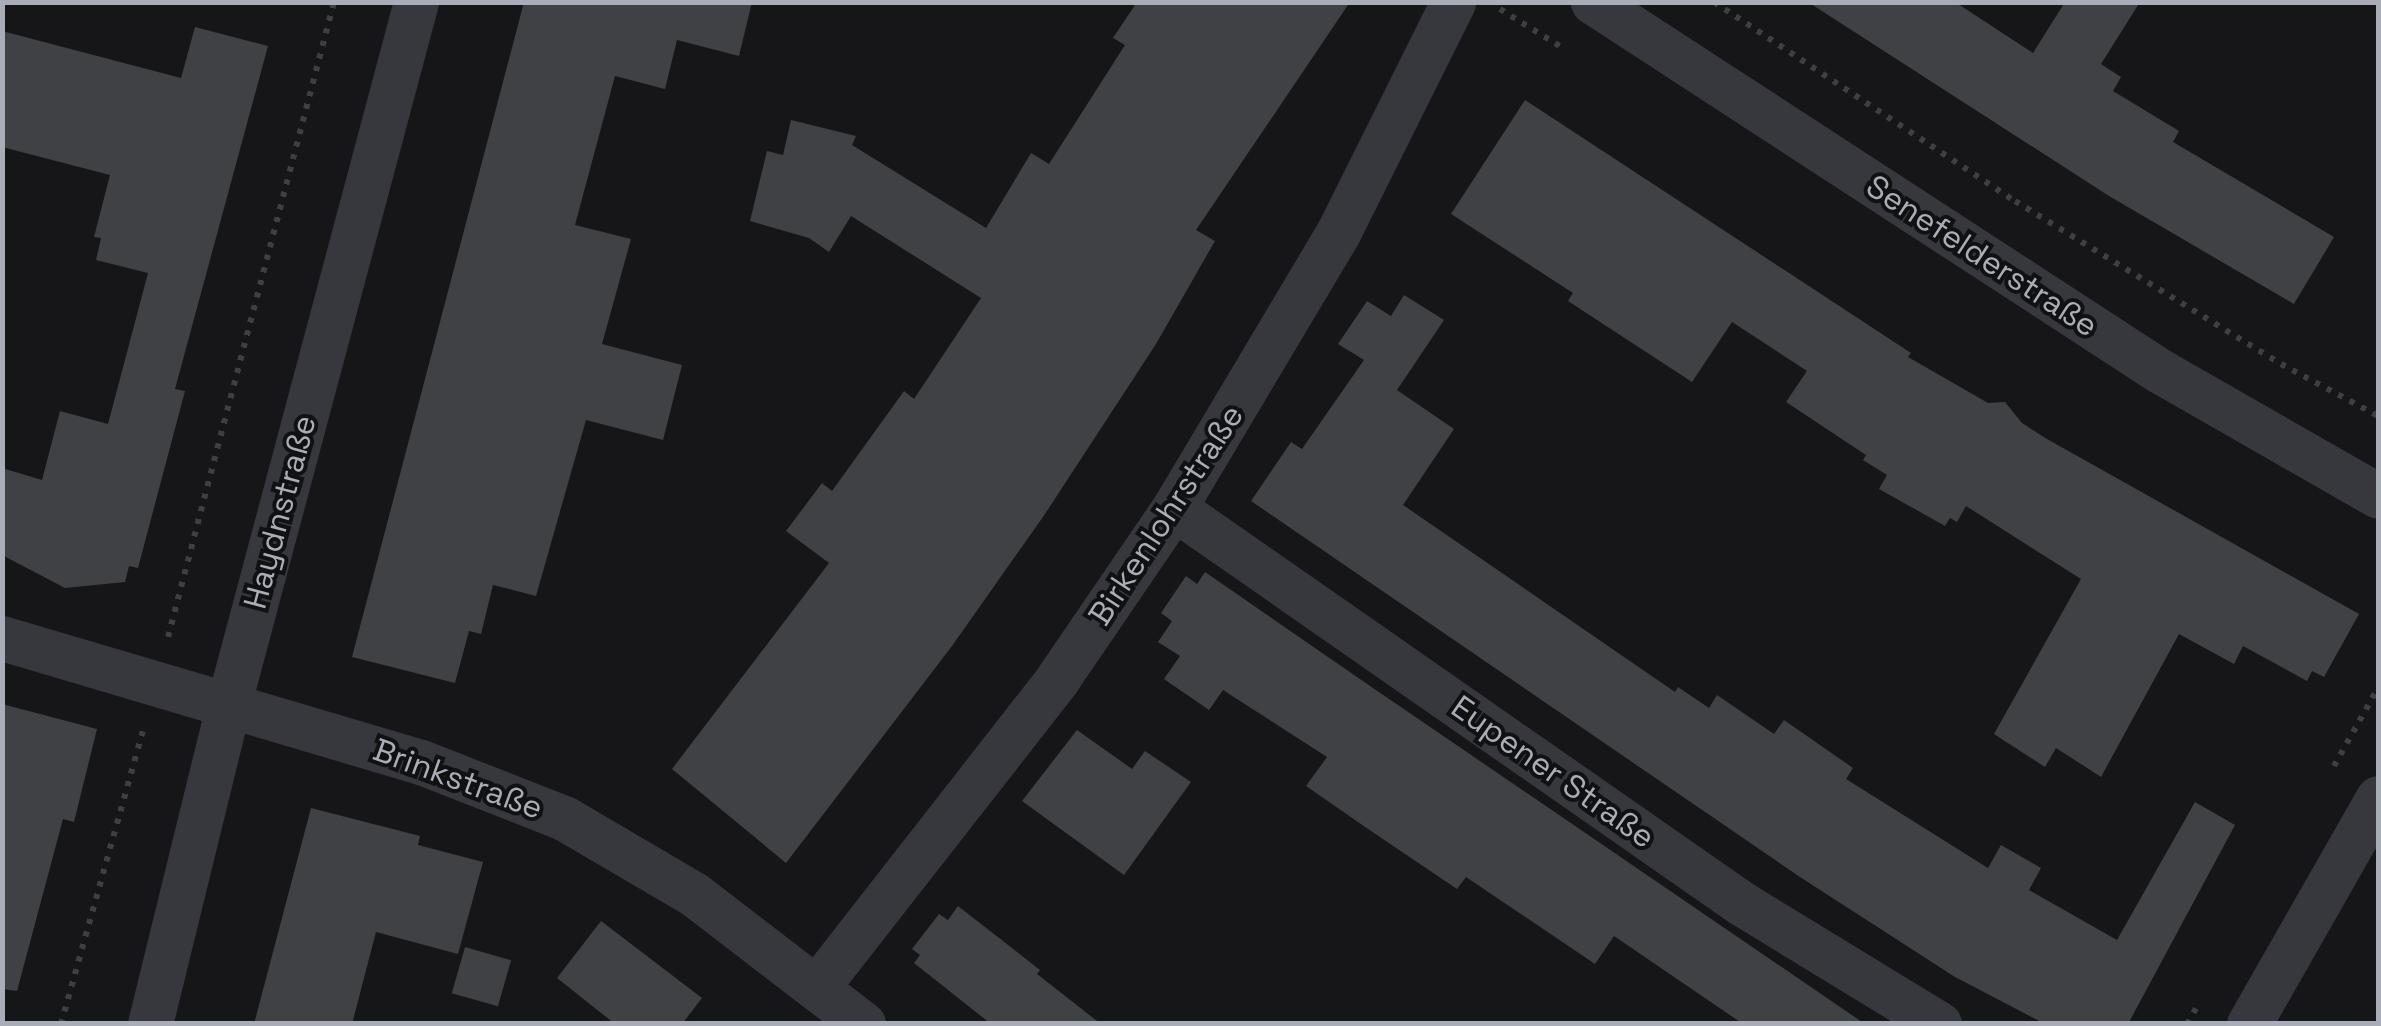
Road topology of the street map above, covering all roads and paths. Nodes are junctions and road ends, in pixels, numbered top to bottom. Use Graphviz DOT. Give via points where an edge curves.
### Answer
graph roads {
  1 [pos="334,2"];
  2 [pos="1453,2"];
  3 [pos="1593,2"];
  4 [pos="1714,2"];
  5 [pos="409,4"];
  6 [pos="2378,416"];
  7 [pos="2378,496"];
  8 [pos="1174,508"];
  9 [pos="2,638"];
  10 [pos="156,684"];
  11 [pos="228,706"];
  12 [pos="2378,798"];
  13 [pos="817,987"];
  14 [pos="62,1024"];
  15 [pos="150,1024"];
  16 [pos="863,1024"];
  17 [pos="1940,1024"];
  18 [pos="2249,1024"];
  1 -- 10 [label="path"];
  2 -- 8 [label="street, Birkenlohrstraße" via="1338,233"];
  3 -- 7 [label="street, Senefelderstraße" via="2144,360"];
  4 -- 6 [label="path" via="2015,201 2280,364"];
  5 -- 11 [label="street, Haydnstraße"];
  8 -- 13 [label="street, Birkenlohrstraße" via="1058,678"];
  8 -- 17 [label="street, Eupener Straße" via="1742,903"];
  9 -- 10 [label="street, Brinkstraße"];
  10 -- 11 [label="street, Brinkstraße"];
  10 -- 14 [label="path"];
  11 -- 13 [label="street, Brinkstraße" via="421,762 564,818 695,896"];
  11 -- 15 [label="street, Haydnstraße"];
  12 -- 18 [label="street"];
  13 -- 16 [label="street, Brinkstraße"];
}
